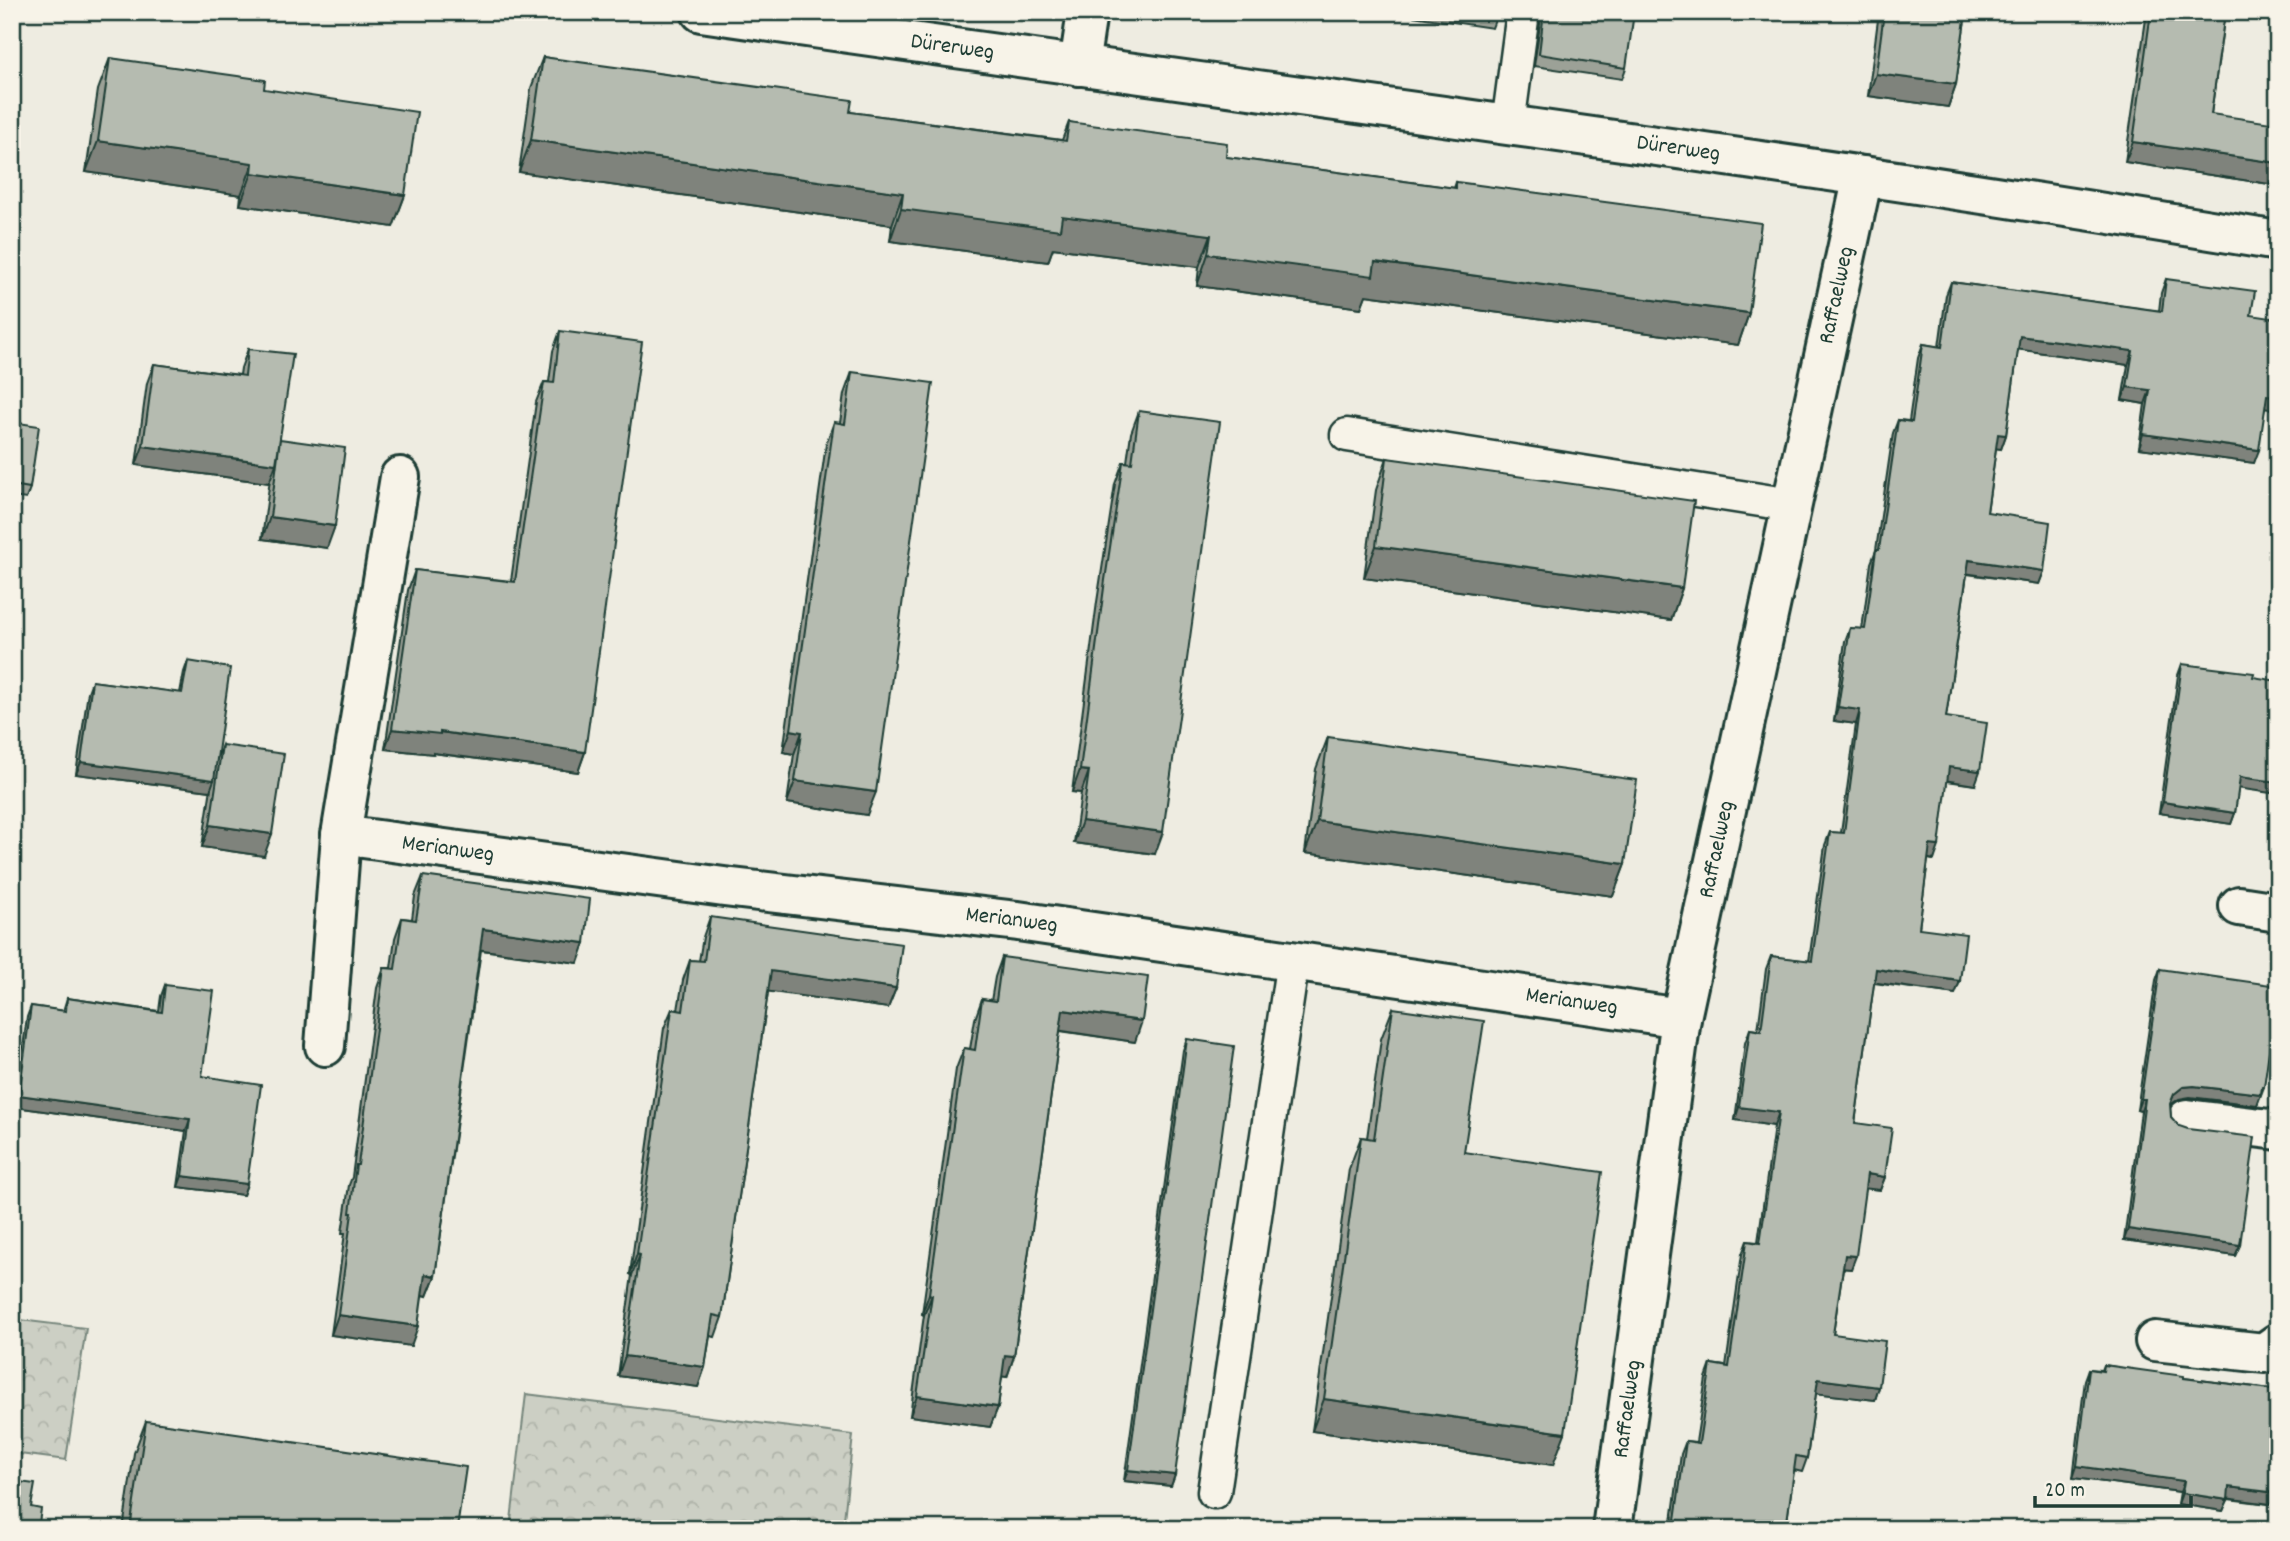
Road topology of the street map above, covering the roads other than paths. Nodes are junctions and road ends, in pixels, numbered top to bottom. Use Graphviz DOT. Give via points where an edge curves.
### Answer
graph roads {
  1 [pos="701,12"];
  2 [pos="1087,12"];
  3 [pos="1523,12"];
  4 [pos="1079,66"];
  5 [pos="1508,125"];
  6 [pos="1863,176"];
  7 [pos="2278,241"];
  8 [pos="1347,435"];
  9 [pos="400,477"];
  10 [pos="1792,505"];
  11 [pos="341,835"];
  12 [pos="2239,906"];
  13 [pos="2278,912"];
  14 [pos="1293,960"];
  15 [pos="1681,1018"];
  16 [pos="325,1046"];
  17 [pos="2188,1119"];
  18 [pos="2278,1130"];
  19 [pos="2155,1341"];
  20 [pos="2278,1343"];
  21 [pos="1214,1492"];
  22 [pos="1612,1529"];
  1 -- 4 [label="street, Dürerweg"];
  2 -- 4 [label="street"];
  3 -- 5 [label="lane"];
  4 -- 5 [label="street, Dürerweg"];
  5 -- 6 [label="street, Dürerweg"];
  6 -- 7 [label="street, Dürerweg"];
  6 -- 10 [label="street, Raffaelweg"];
  8 -- 10 [label="lane"];
  9 -- 11 [label="street"];
  10 -- 15 [label="street, Raffaelweg"];
  11 -- 14 [label="street, Merianweg"];
  11 -- 16 [label="street"];
  12 -- 13 [label="street"];
  14 -- 15 [label="street, Merianweg"];
  14 -- 21 [label="lane"];
  15 -- 22 [label="street, Raffaelweg"];
  17 -- 18 [label="street"];
  19 -- 20 [label="street" via="2264,1353"];
}
